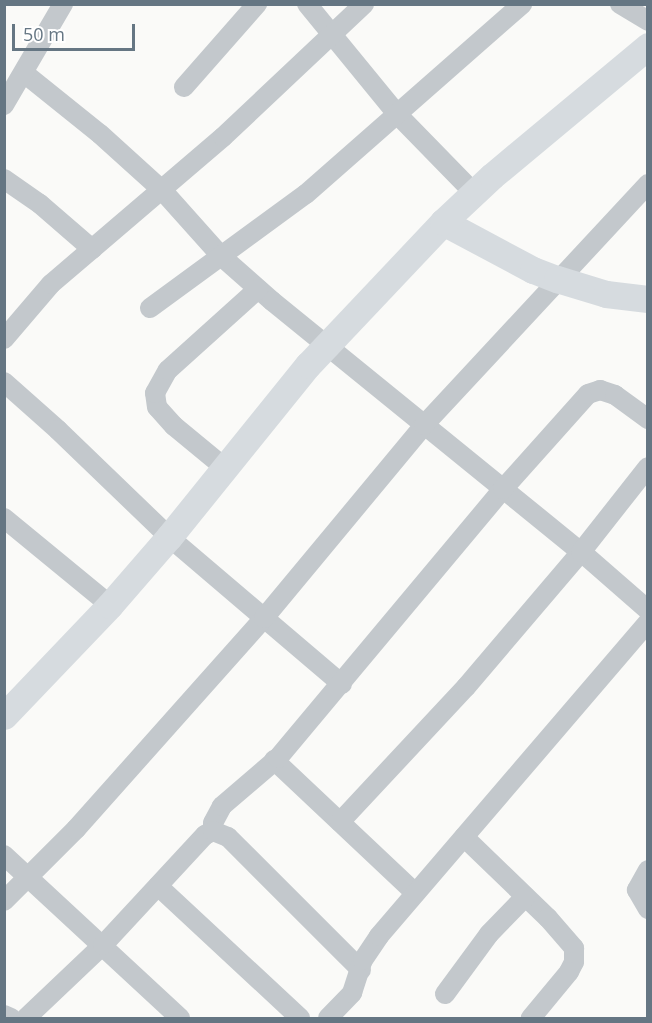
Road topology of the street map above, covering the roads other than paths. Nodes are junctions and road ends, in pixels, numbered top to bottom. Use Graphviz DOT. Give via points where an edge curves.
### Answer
graph roads {
  1 [pos="63,4"];
  2 [pos="256,4"];
  3 [pos="306,4"];
  4 [pos="364,4"];
  5 [pos="522,4"];
  6 [pos="620,4"];
  7 [pos="648,21"];
  8 [pos="331,34"];
  9 [pos="648,46"];
  10 [pos="24,73"];
  11 [pos="184,87"];
  12 [pos="4,105"];
  13 [pos="398,114"];
  14 [pos="4,179"];
  15 [pos="648,184"];
  16 [pos="162,190"];
  17 [pos="474,193"];
  18 [pos="443,222"];
  19 [pos="92,249"];
  20 [pos="221,256"];
  21 [pos="557,279"];
  22 [pos="258,289"];
  23 [pos="648,299"];
  24 [pos="150,308"];
  25 [pos="4,339"];
  26 [pos="326,346"];
  27 [pos="4,382"];
  28 [pos="648,419"];
  29 [pos="424,425"];
  30 [pos="648,467"];
  31 [pos="225,468"];
  32 [pos="503,489"];
  33 [pos="4,518"];
  34 [pos="169,537"];
  35 [pos="581,552"];
  36 [pos="110,605"];
  37 [pos="648,609"];
  38 [pos="264,618"];
  39 [pos="648,622"];
  40 [pos="342,684"];
  41 [pos="4,716"];
  42 [pos="274,760"];
  43 [pos="339,822"];
  44 [pos="213,831"];
  45 [pos="465,837"];
  46 [pos="4,855"];
  47 [pos="648,870"];
  48 [pos="28,877"];
  49 [pos="158,885"];
  50 [pos="415,893"];
  51 [pos="525,897"];
  52 [pos="4,902"];
  53 [pos="648,909"];
  54 [pos="103,945"];
  55 [pos="361,970"];
  56 [pos="445,994"];
  57 [pos="4,1015"];
  58 [pos="336,1016"];
  59 [pos="11,1018"];
  60 [pos="26,1018"];
  61 [pos="180,1018"];
  62 [pos="300,1018"];
  63 [pos="531,1018"];
  1 -- 10 [label="street"];
  2 -- 11 [label="street"];
  3 -- 8 [label="street"];
  4 -- 8 [label="street"];
  5 -- 13 [label="street"];
  6 -- 7 [label="street"];
  8 -- 13 [label="street"];
  8 -- 16 [label="street"];
  9 -- 17 [label="street"];
  10 -- 12 [label="street"];
  10 -- 16 [label="street"];
  13 -- 17 [label="street"];
  13 -- 20 [label="street" via="306,194"];
  14 -- 19 [label="street"];
  15 -- 21 [label="street"];
  16 -- 19 [label="street"];
  16 -- 20 [label="street"];
  17 -- 18 [label="street"];
  18 -- 21 [label="street"];
  18 -- 26 [label="street"];
  19 -- 25 [label="street" via="51,284"];
  20 -- 22 [label="street"];
  20 -- 24 [label="street"];
  21 -- 23 [label="street" via="606,294"];
  21 -- 29 [label="street"];
  22 -- 26 [label="street"];
  22 -- 31 [label="street" via="168,370 155,393 157,406 174,426"];
  26 -- 29 [label="street"];
  26 -- 31 [label="street"];
  27 -- 34 [label="street"];
  28 -- 32 [label="street" via="615,395 596,391 588,394"];
  29 -- 32 [label="street"];
  29 -- 38 [label="street"];
  30 -- 35 [label="street"];
  31 -- 34 [label="street"];
  32 -- 35 [label="street"];
  32 -- 40 [label="street"];
  33 -- 36 [label="street"];
  34 -- 36 [label="street"];
  34 -- 38 [label="street"];
  35 -- 37 [label="street"];
  35 -- 43 [label="street" via="466,687"];
  36 -- 41 [label="street"];
  38 -- 40 [label="street"];
  38 -- 48 [label="street"];
  39 -- 45 [label="street"];
  40 -- 42 [label="street"];
  42 -- 43 [label="street"];
  42 -- 44 [label="street" via="222,806"];
  43 -- 50 [label="street"];
  44 -- 49 [label="street"];
  44 -- 55 [label="street" via="228,837"];
  45 -- 50 [label="street"];
  45 -- 51 [label="street"];
  46 -- 48 [label="street"];
  47 -- 53 [label="street" via="638,890"];
  48 -- 52 [label="street"];
  48 -- 54 [label="street"];
  49 -- 54 [label="street"];
  49 -- 62 [label="street"];
  50 -- 55 [label="street" via="369,950"];
  51 -- 56 [label="street" via="489,934"];
  51 -- 63 [label="street" via="568,938 575,956 569,972"];
  54 -- 60 [label="street"];
  54 -- 61 [label="street"];
  55 -- 58 [label="street" via="352,993"];
  57 -- 59 [label="street"];
}
